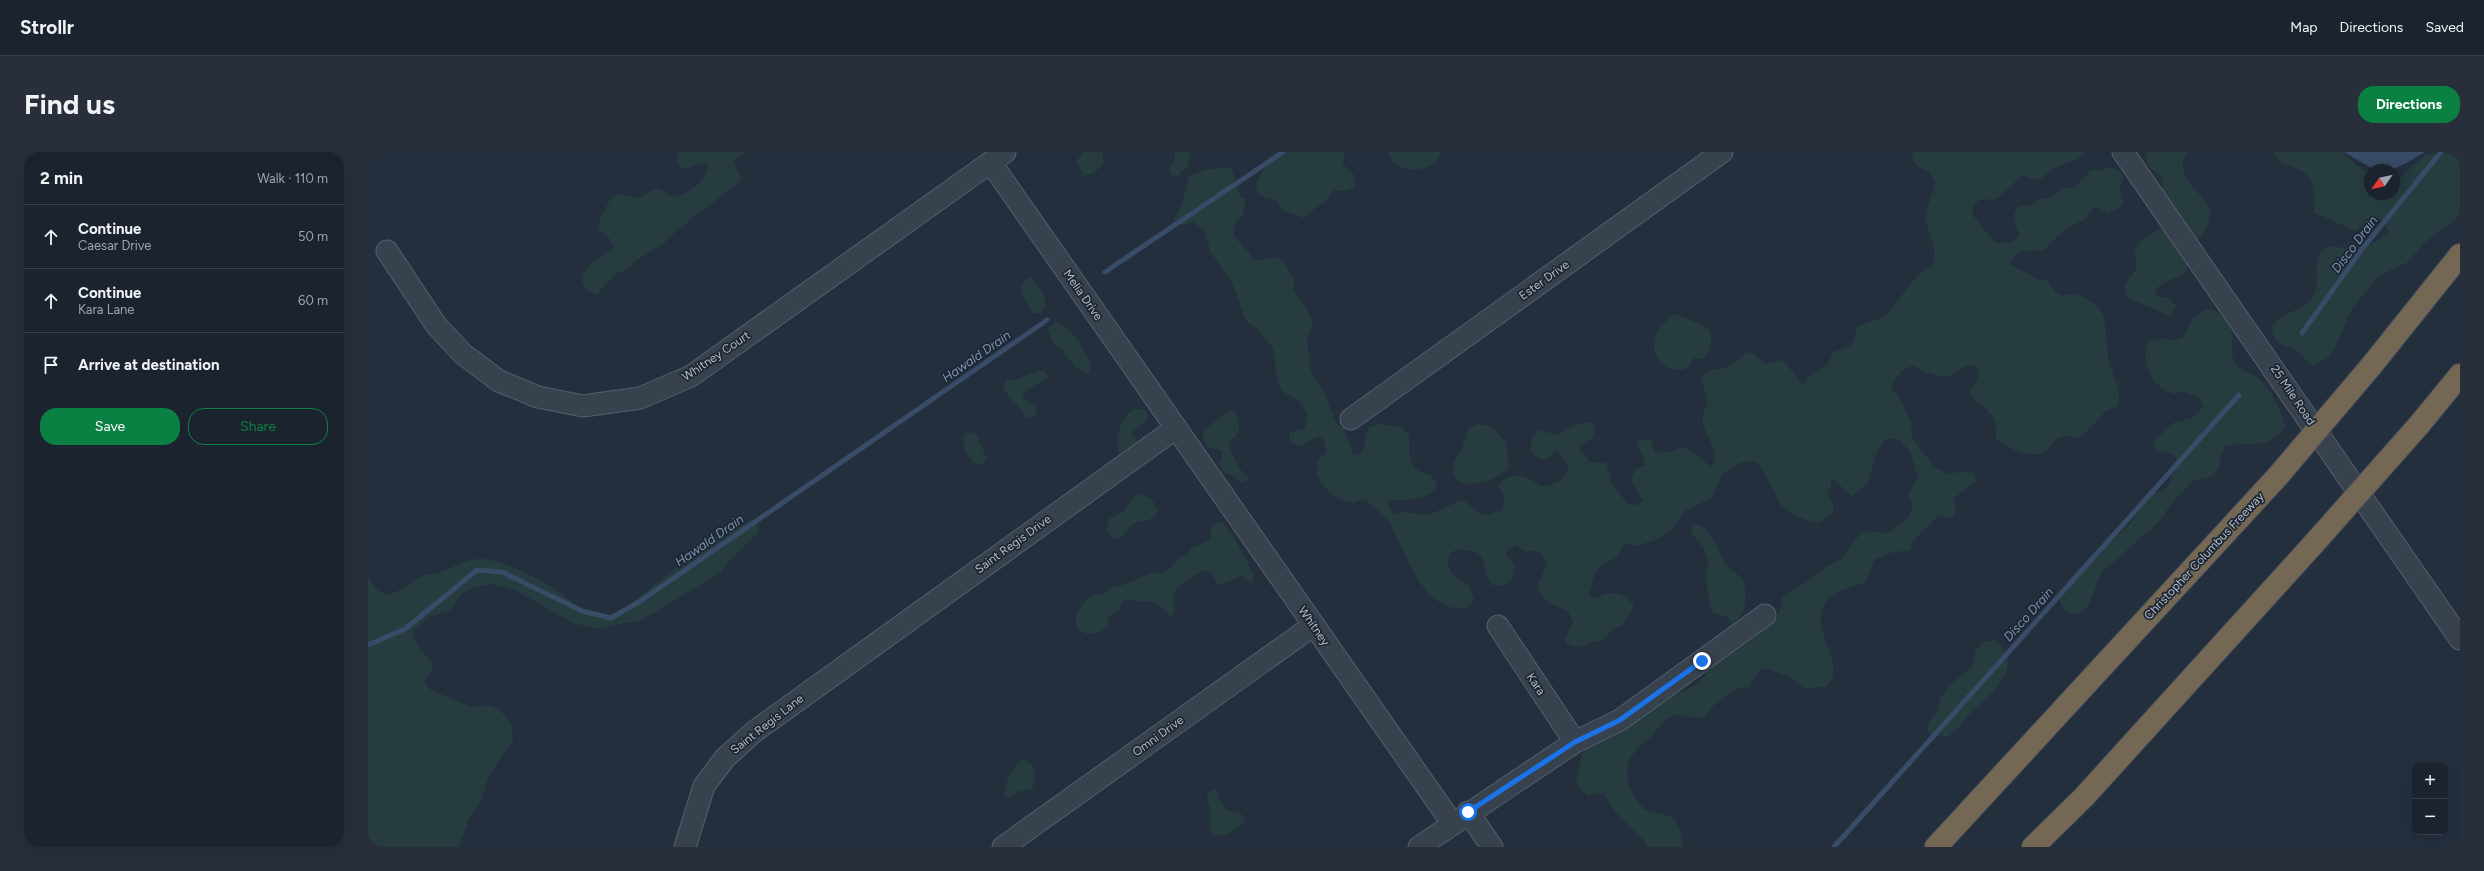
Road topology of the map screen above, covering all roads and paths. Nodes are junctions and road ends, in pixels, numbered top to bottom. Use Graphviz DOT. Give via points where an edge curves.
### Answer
graph roads {
  1 [pos="1722,152"];
  2 [pos="2124,152"];
  3 [pos="998,157"];
  4 [pos="387,251"];
  5 [pos="2460,255"];
  6 [pos="2460,375"];
  7 [pos="1358,414"];
  8 [pos="1176,428"];
  9 [pos="1765,615"];
  10 [pos="1314,625"];
  11 [pos="1498,626"];
  12 [pos="2460,639"];
  13 [pos="851,661"];
  14 [pos="1575,742"];
  15 [pos="1460,818"];
  16 [pos="685,847"];
  17 [pos="1003,847"];
  18 [pos="1418,847"];
  19 [pos="1492,847"];
  20 [pos="1936,847"];
  21 [pos="2033,847"];
  1 -- 7 [label="street, Ester Drive"];
  2 -- 12 [label="street, 25 Mile Road"];
  3 -- 4 [label="street, Whitney Court" via="691,376 640,398 583,406 538,397 500,381 463,354 436,324"];
  3 -- 8 [label="street, Melia Drive"];
  5 -- 20 [label="highway, Christopher Columbus Freeway, bridge" via="2278,476"];
  6 -- 21 [label="highway, bridge" via="2318,539 2084,797"];
  8 -- 10 [label="street, Whitney"];
  8 -- 13 [label="street, Saint Regis Drive"];
  9 -- 14 [label="street" via="1620,720"];
  10 -- 15 [label="street, Whitney"];
  10 -- 17 [label="street, Omni Drive"];
  11 -- 14 [label="street, Kara"];
  13 -- 16 [label="street, Saint Regis Lane" via="755,731 725,758 704,786"];
  14 -- 15 [label="street"];
  15 -- 18 [label="street"];
  15 -- 19 [label="street, Whitney"];
}
